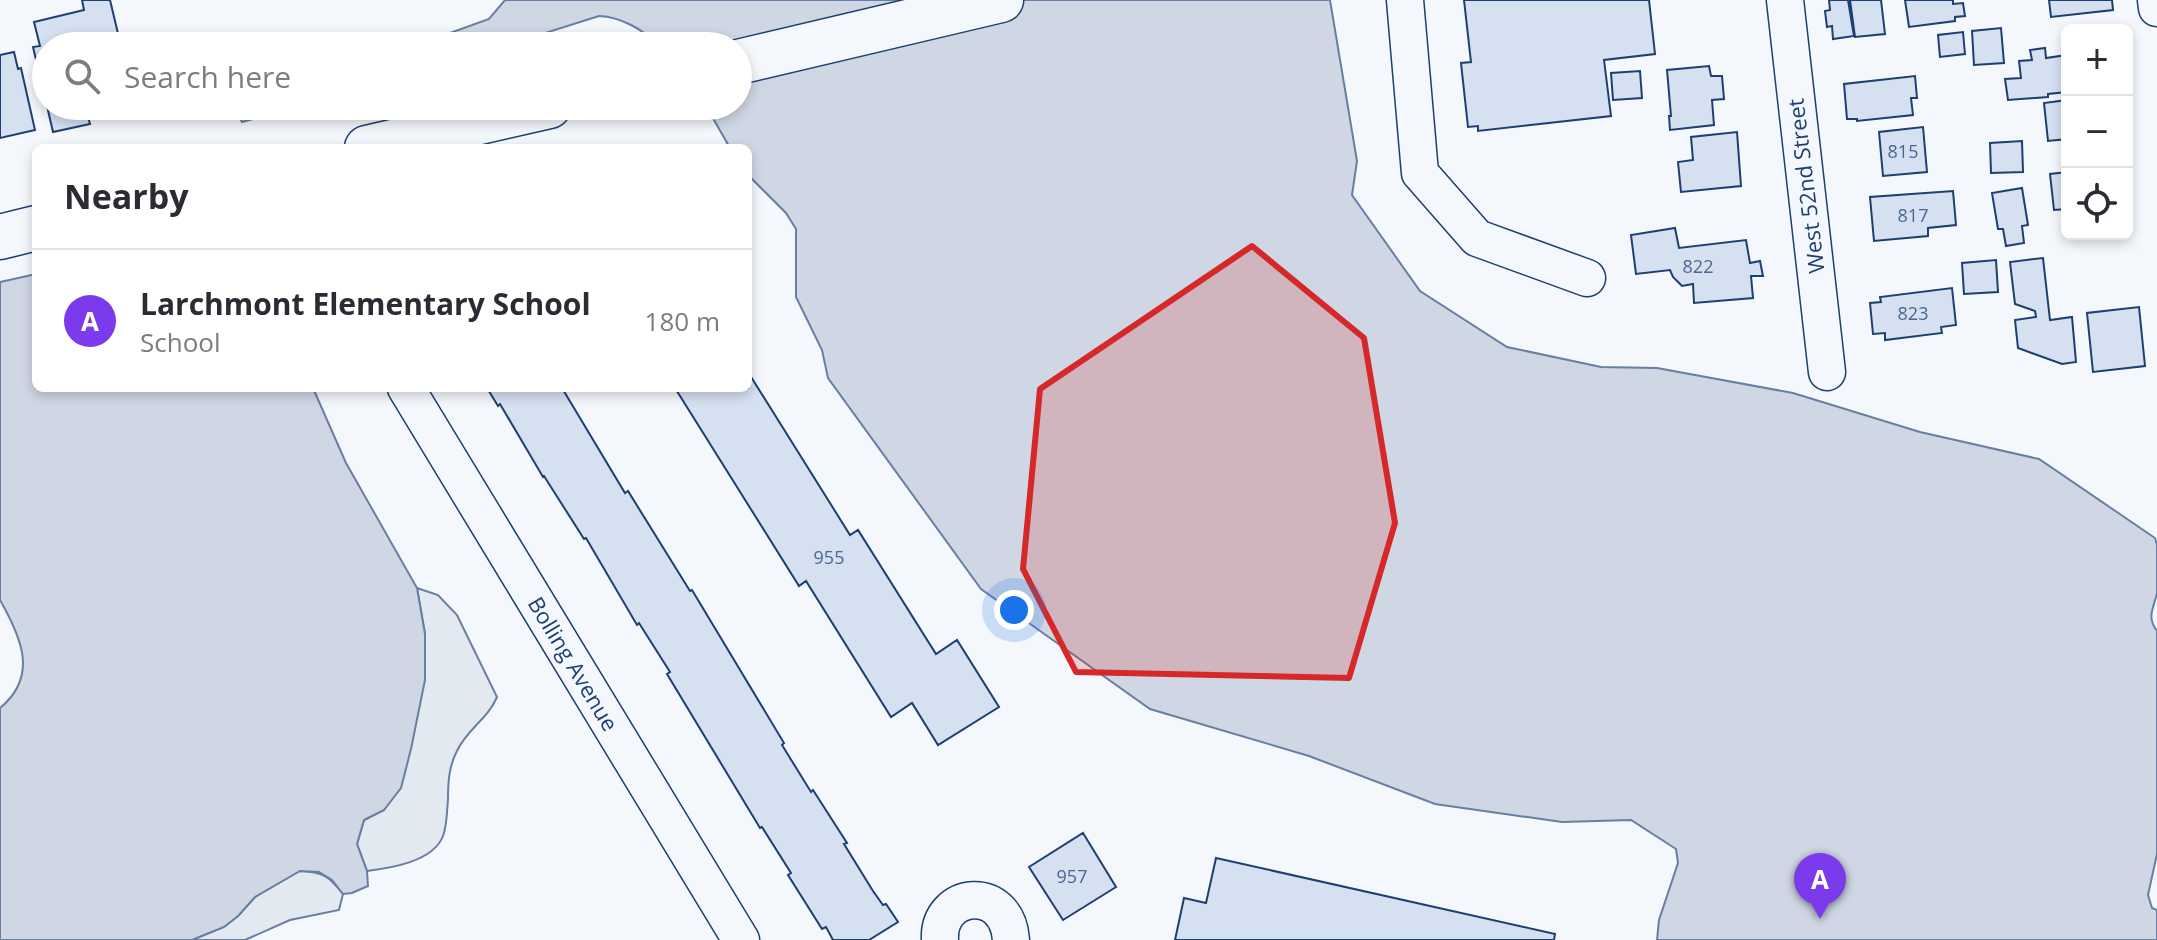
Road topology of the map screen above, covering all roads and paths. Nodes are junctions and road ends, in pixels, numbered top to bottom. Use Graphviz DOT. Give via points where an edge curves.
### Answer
graph roads {
  1 [pos="1001,0"];
  2 [pos="1405,0"];
  3 [pos="1785,0"];
  4 [pos="2156,0"];
  5 [pos="2157,8"];
  6 [pos="752,59"];
  7 [pos="488,120"];
  8 [pos="384,144"];
  9 [pos="32,229"];
  10 [pos="0,237"];
  11 [pos="1587,278"];
  12 [pos="1827,372"];
  13 [pos="408,392"];
  14 [pos="733,934"];
  15 [pos="940,940"];
  16 [pos="1011,940"];
  1 -- 6 [label="main road"];
  2 -- 11 [label="street" via="1420,173 1477,238"];
  3 -- 12 [label="street, West 52nd Street"];
  4 -- 5 [label="street"];
  7 -- 8 [label="main road"];
  9 -- 10 [label="main road"];
  13 -- 14 [label="street, Bolling Avenue"];
  15 -- 16 [label="street" via="943,919 951,909 973,900 997,907"];
}
